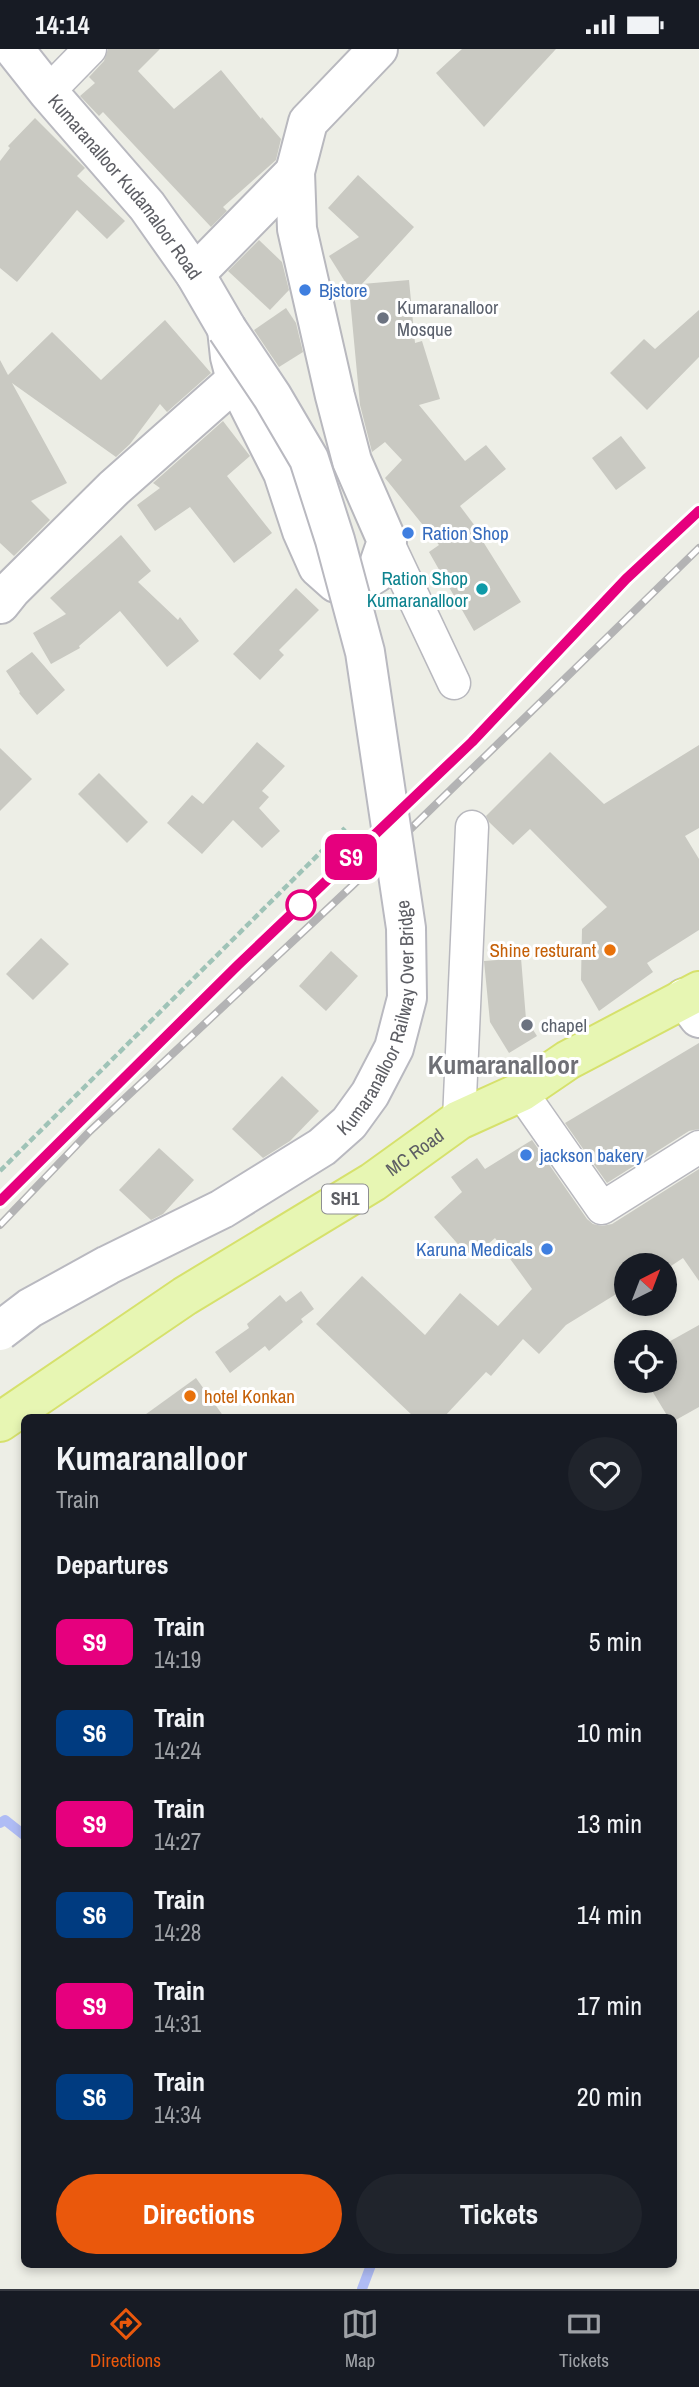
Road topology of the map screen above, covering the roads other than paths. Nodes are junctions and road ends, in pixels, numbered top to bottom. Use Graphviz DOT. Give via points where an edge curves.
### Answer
graph roads {
  1 [pos="15,49"];
  2 [pos="90,49"];
  3 [pos="378,49"];
  4 [pos="48,92"];
  5 [pos="295,171"];
  6 [pos="195,274"];
  7 [pos="227,329"];
  8 [pos="236,380"];
  9 [pos="387,541"];
  10 [pos="0,604"];
  11 [pos="454,683"];
  12 [pos="472,827"];
  13 [pos="694,1003"];
  14 [pos="521,1093"];
  15 [pos="459,1120"];
  16 [pos="699,1147"];
  17 [pos="0,1331"];
  18 [pos="0,1422"];
  1 -- 4 [label="main road, Kumaranalloor Kudamaloor Road"];
  2 -- 4 [label="street"];
  3 -- 5 [label="main road" via="308,122"];
  4 -- 6 [label="main road, Kumaranalloor Kudamaloor Road" via="147,206"];
  5 -- 6 [label="main road"];
  5 -- 9 [label="main road" via="296,229 352,461"];
  6 -- 7 [label="main road, Kumaranalloor Kudamaloor Road"];
  7 -- 8 [label="main road"];
  7 -- 17 [label="main road, Kumaranalloor Railway Over Bridge, bridge" via="309,459 335,540 365,652 406,927 407,998 394,1048 370,1094 349,1123 322,1147 222,1209 30,1308"];
  8 -- 9 [label="main road" via="283,473 318,567 336,583 355,586 376,573"];
  8 -- 10 [label="main road" via="114,488"];
  9 -- 11 [label="street"];
  12 -- 15 [label="street"];
  13 -- 14 [label="main road, MC Road / SH1" via="568,1060"];
  14 -- 15 [label="main road, MC Road / SH1"];
  14 -- 16 [label="street" via="602,1208"];
  15 -- 18 [label="main road, MC Road / SH1" via="373,1182 185,1296"];
}
